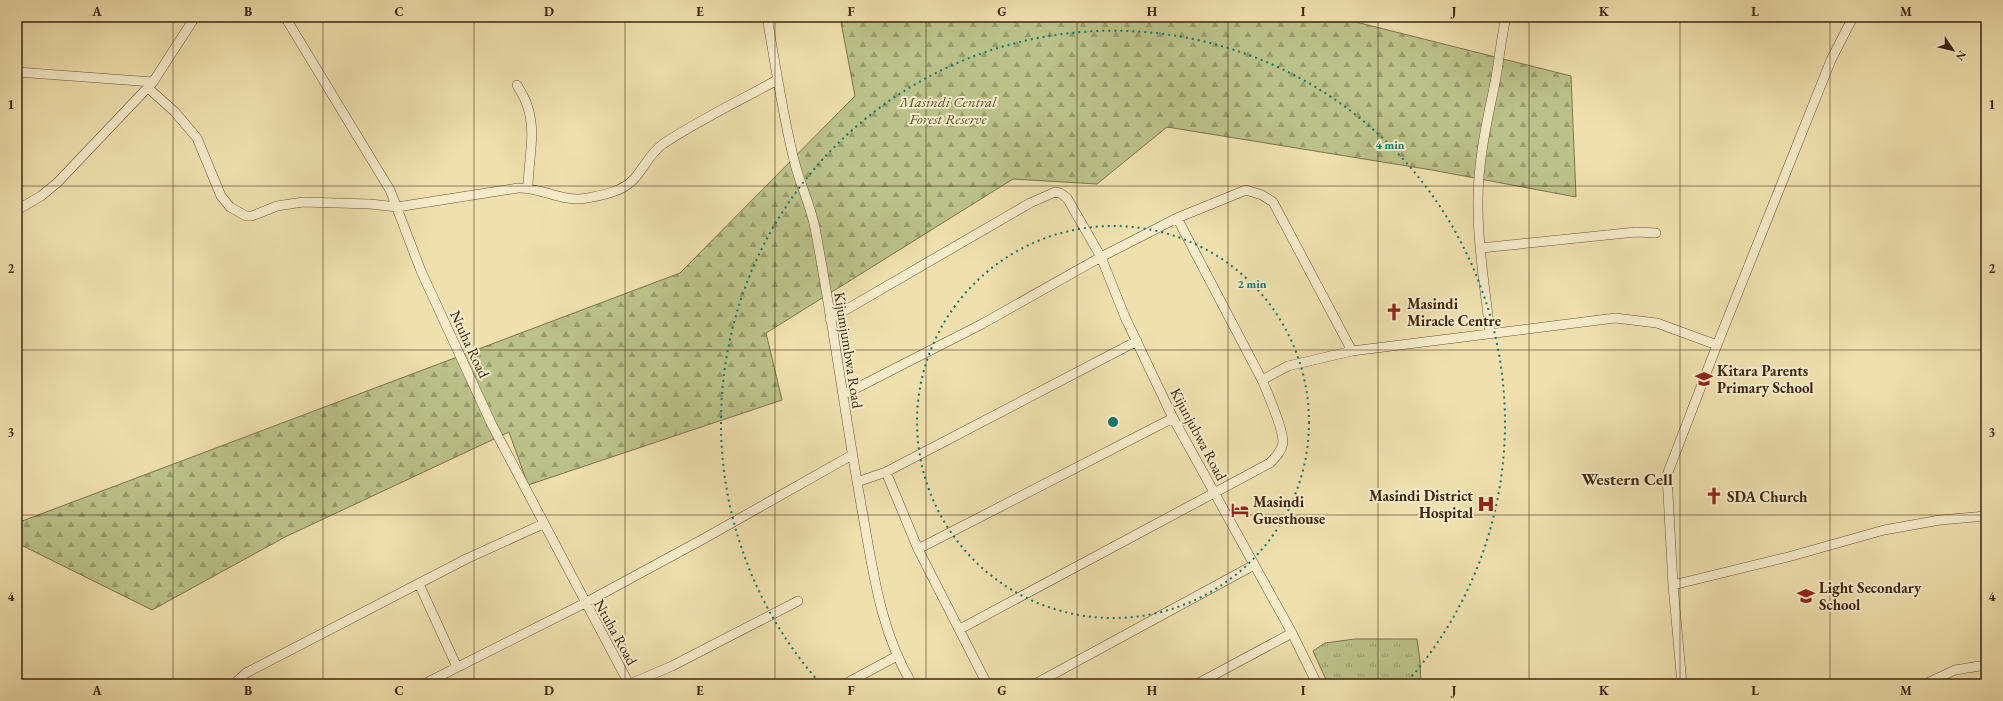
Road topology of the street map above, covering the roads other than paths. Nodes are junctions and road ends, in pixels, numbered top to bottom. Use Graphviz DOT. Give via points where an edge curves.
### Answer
graph roads {
  1 [pos="195,17"];
  2 [pos="285,17"];
  3 [pos="767,17"];
  4 [pos="1506,17"];
  5 [pos="1853,17"];
  6 [pos="17,72"];
  7 [pos="777,80"];
  8 [pos="150,84"];
  9 [pos="517,85"];
  10 [pos="528,188"];
  11 [pos="397,207"];
  12 [pos="17,210"];
  13 [pos="1177,218"];
  14 [pos="1656,233"];
  15 [pos="1482,248"];
  16 [pos="1101,257"];
  17 [pos="830,319"];
  18 [pos="1490,333"];
  19 [pos="1137,341"];
  20 [pos="1717,345"];
  21 [pos="1352,351"];
  22 [pos="1262,380"];
  23 [pos="843,395"];
  24 [pos="1174,418"];
  25 [pos="852,455"];
  26 [pos="886,472"];
  27 [pos="857,482"];
  28 [pos="1214,493"];
  29 [pos="1986,516"];
  30 [pos="543,524"];
  31 [pos="918,549"];
  32 [pos="1254,565"];
  33 [pos="419,584"];
  34 [pos="1673,585"];
  35 [pos="798,601"];
  36 [pos="585,603"];
  37 [pos="960,629"];
  38 [pos="1292,633"];
  39 [pos="897,656"];
  40 [pos="1986,665"];
  41 [pos="457,667"];
  42 [pos="234,684"];
  43 [pos="424,684"];
  44 [pos="629,684"];
  45 [pos="845,684"];
  46 [pos="912,684"];
  47 [pos="987,684"];
  48 [pos="1035,684"];
  49 [pos="1197,684"];
  50 [pos="1317,684"];
  51 [pos="1682,684"];
  52 [pos="1925,684"];
  1 -- 8 [label="street"];
  2 -- 11 [label="street, Ntuha Road" via="385,180"];
  3 -- 7 [label="street, Kijumjumbwa Road"];
  4 -- 15 [label="street" via="1480,156 1478,211"];
  5 -- 20 [label="street" via="1831,60"];
  6 -- 8 [label="street"];
  7 -- 10 [label="street" via="662,145 650,156 634,179 622,188 577,199"];
  7 -- 17 [label="street, Kijumjumbwa Road" via="793,158 815,227"];
  8 -- 11 [label="street" via="197,138 221,196 243,215 252,216 277,206 303,202"];
  8 -- 12 [label="street" via="57,183"];
  9 -- 10 [label="street" via="527,104 532,130"];
  10 -- 11 [label="street" via="507,189"];
  11 -- 30 [label="street, Ntuha Road" via="409,243 450,336"];
  13 -- 16 [label="street"];
  13 -- 21 [label="street" via="1246,190 1273,202"];
  13 -- 22 [label="street"];
  14 -- 15 [label="street" via="1636,232"];
  15 -- 18 [label="street"];
  16 -- 17 [label="street, Kijunjubwa Road" via="1067,198 1055,192"];
  16 -- 19 [label="street, Kijunjubwa Road"];
  16 -- 23 [label="street" via="982,324"];
  17 -- 23 [label="street, Kijumjumbwa Road"];
  18 -- 20 [label="street" via="1615,318 1657,323"];
  18 -- 21 [label="street"];
  19 -- 24 [label="street, Kijunjubwa Road"];
  19 -- 26 [label="street"];
  20 -- 34 [label="street" via="1667,475"];
  21 -- 22 [label="street" via="1288,366"];
  22 -- 28 [label="street" via="1274,408 1283,442 1278,454 1270,463"];
  23 -- 25 [label="street, Kijumjumbwa Road"];
  24 -- 28 [label="street, Kijunjubwa Road"];
  24 -- 31 [label="street"];
  25 -- 27 [label="street, Kijumjumbwa Road"];
  25 -- 36 [label="street"];
  26 -- 27 [label="street"];
  26 -- 31 [label="street"];
  27 -- 39 [label="street, Kijumjumbwa Road" via="876,588 887,631"];
  28 -- 32 [label="street, Kijunjubwa Road"];
  28 -- 37 [label="street"];
  29 -- 34 [label="street" via="1940,520 1884,530"];
  30 -- 33 [label="street" via="466,559"];
  30 -- 36 [label="street, Ntuha Road"];
  31 -- 37 [label="street"];
  32 -- 38 [label="street, Kijunjubwa Road"];
  32 -- 48 [label="street"];
  33 -- 41 [label="street"];
  33 -- 42 [label="street" via="246,673"];
  34 -- 51 [label="street"];
  35 -- 44 [label="street" via="672,666"];
  36 -- 41 [label="street"];
  36 -- 44 [label="street, Ntuha Road"];
  37 -- 47 [label="street"];
  38 -- 49 [label="street"];
  38 -- 50 [label="street, Kijunjubwa Road"];
  39 -- 45 [label="street"];
  39 -- 46 [label="street, Kijumjumbwa Road"];
  40 -- 52 [label="street" via="1955,670"];
  41 -- 43 [label="street"];
}
